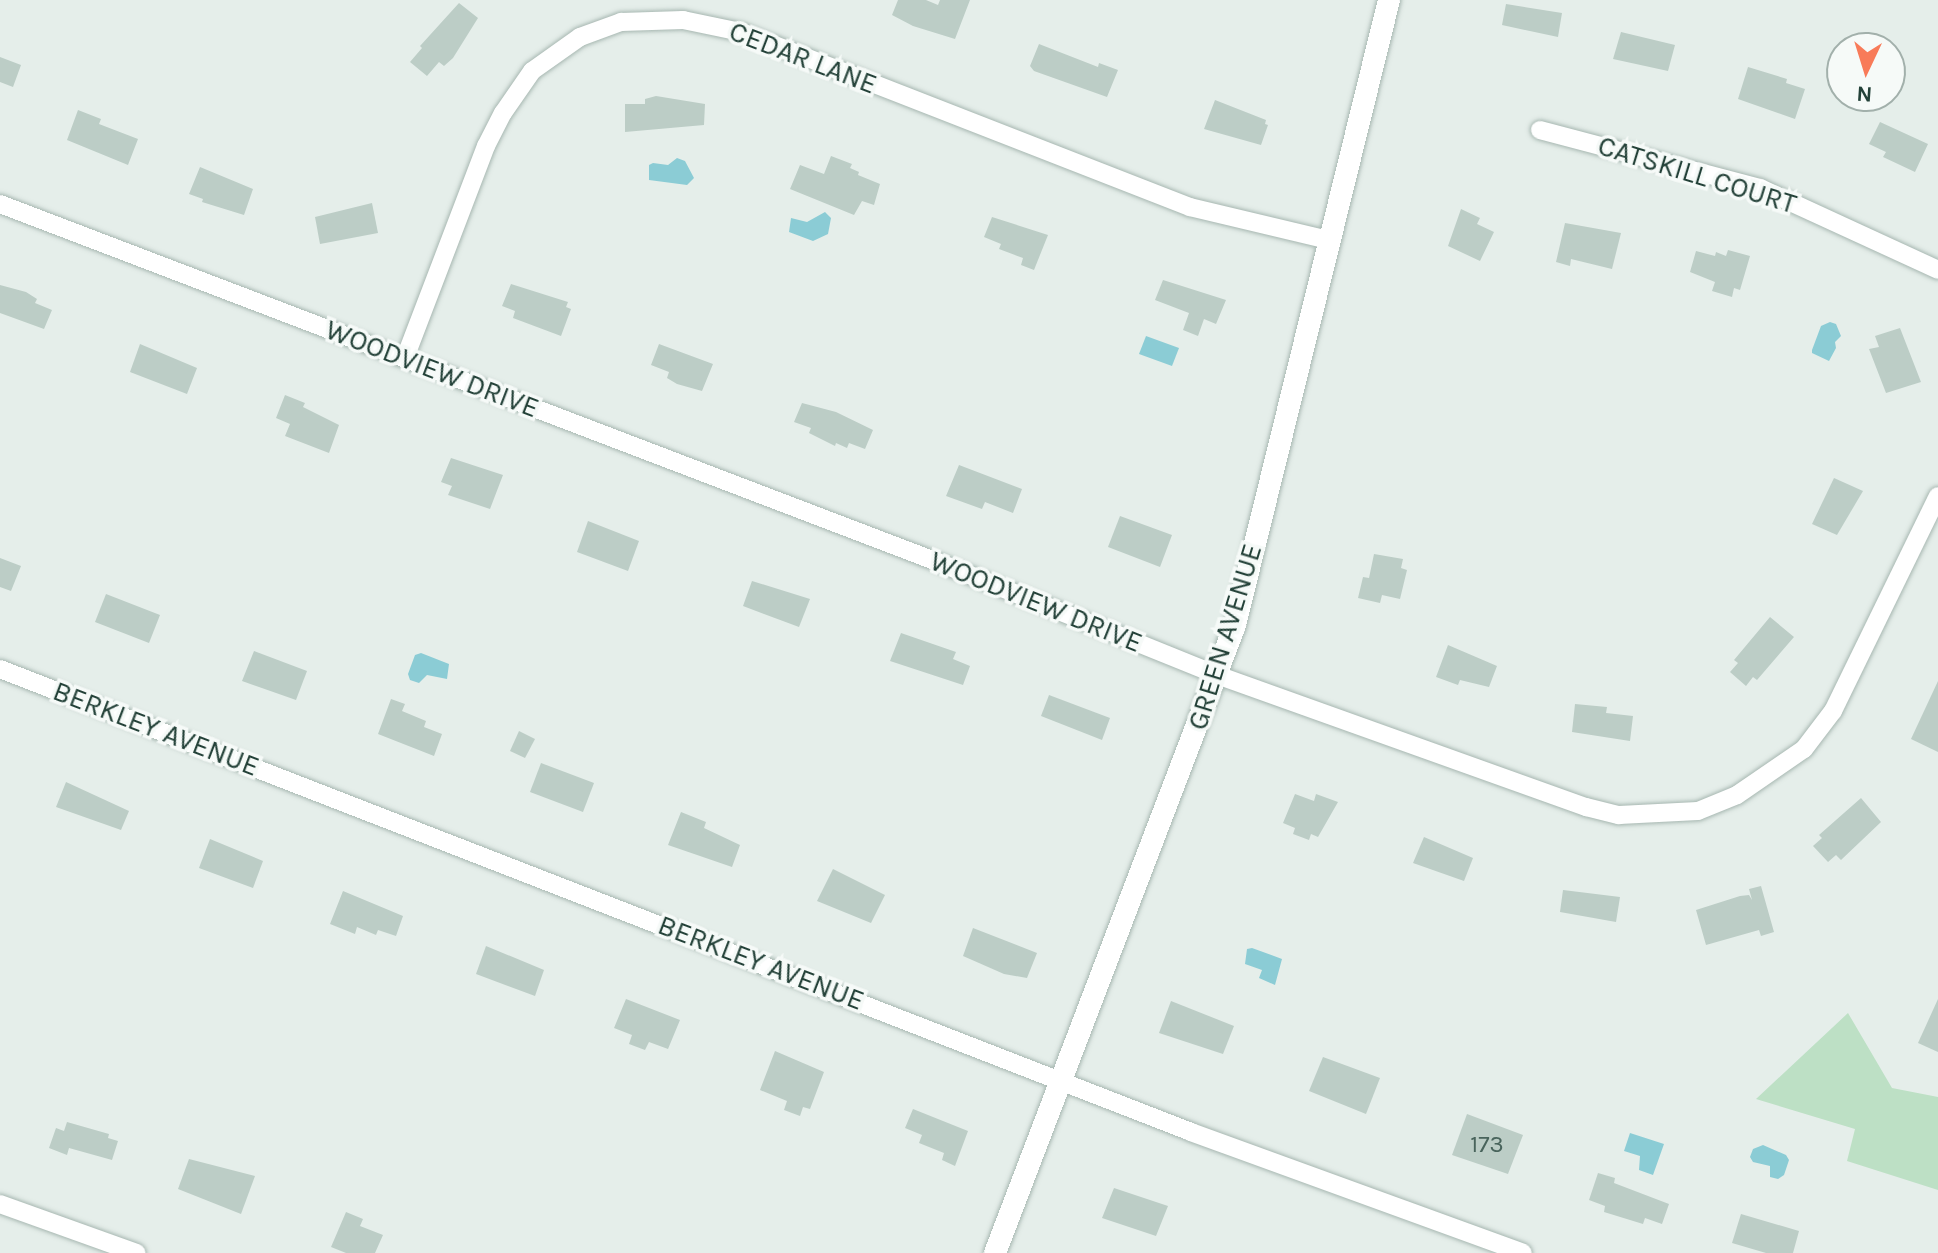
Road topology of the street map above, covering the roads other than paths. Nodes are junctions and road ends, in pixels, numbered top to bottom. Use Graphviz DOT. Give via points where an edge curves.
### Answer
graph roads {
  1 [pos="1389,0"];
  2 [pos="1540,130"];
  3 [pos="0,204"];
  4 [pos="1329,240"];
  5 [pos="1938,270"];
  6 [pos="405,358"];
  7 [pos="1938,496"];
  8 [pos="0,669"];
  9 [pos="1217,675"];
  10 [pos="1063,1080"];
  11 [pos="0,1204"];
  12 [pos="137,1253"];
  13 [pos="995,1253"];
  14 [pos="1523,1253"];
  1 -- 4 [label="street, GREEN AVENUE"];
  2 -- 5 [label="street, CATSKILL COURT" via="1760,188"];
  3 -- 6 [label="street, WOODVIEW DRIVE"];
  4 -- 6 [label="street, CEDAR LANE" via="1190,207 741,32 683,20 621,22 580,37 532,71 503,113"];
  4 -- 9 [label="street, GREEN AVENUE" via="1235,625"];
  6 -- 9 [label="street, WOODVIEW DRIVE"];
  7 -- 9 [label="street, WOODVIEW DRIVE" via="1833,711 1804,749 1737,795 1698,811 1619,815 1586,807"];
  8 -- 10 [label="street, BERKLEY AVENUE"];
  9 -- 10 [label="street, GREEN AVENUE"];
  10 -- 13 [label="street, GREEN AVENUE"];
  10 -- 14 [label="street, BERKLEY AVENUE"];
  11 -- 12 [label="street"];
}
